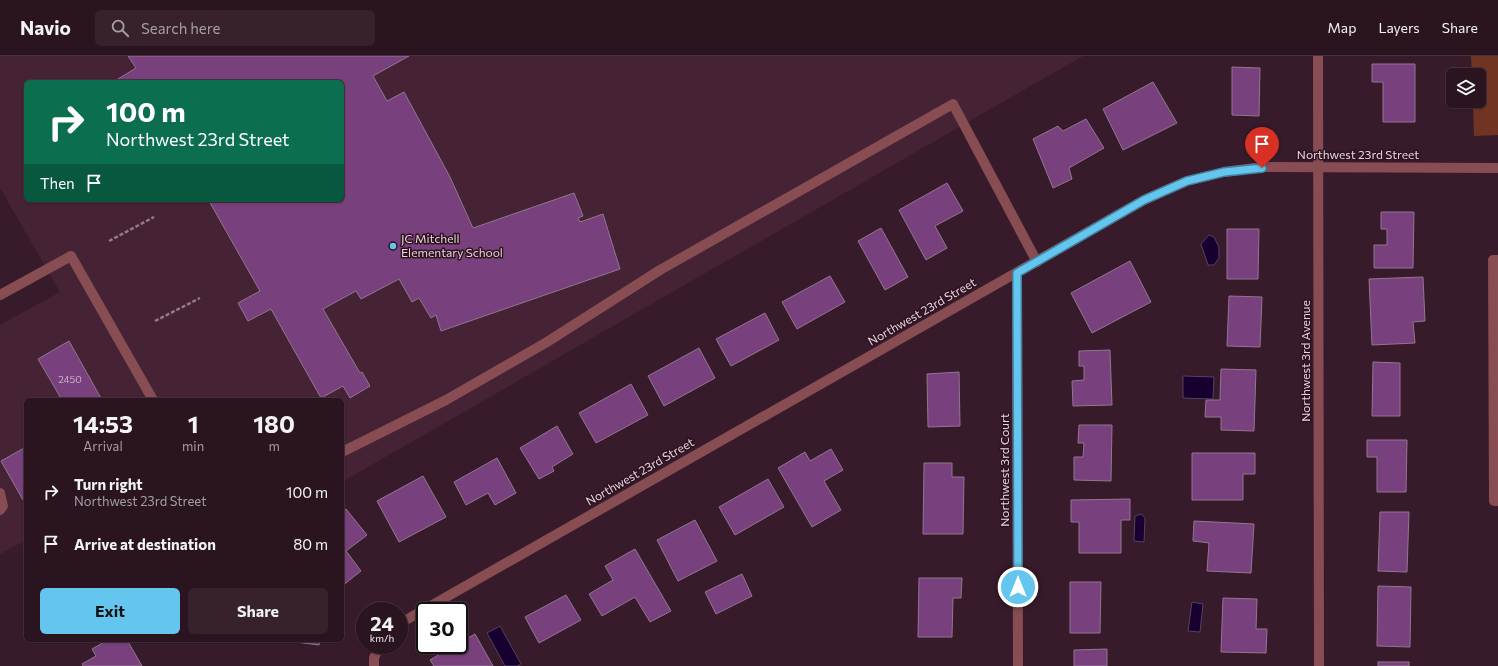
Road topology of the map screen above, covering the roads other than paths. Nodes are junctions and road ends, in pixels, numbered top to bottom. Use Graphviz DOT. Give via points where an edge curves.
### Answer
graph roads {
  1 [pos="1318,56"];
  2 [pos="1319,168"];
  3 [pos="1498,168"];
  4 [pos="1498,260"];
  5 [pos="1037,262"];
  6 [pos="1017,273"];
  7 [pos="0,295"];
  8 [pos="152,398"];
  9 [pos="344,451"];
  10 [pos="0,493"];
  11 [pos="1498,501"];
  12 [pos="0,510"];
  13 [pos="408,619"];
  14 [pos="376,654"];
  15 [pos="374,666"];
  16 [pos="1018,666"];
  17 [pos="1319,666"];
  1 -- 2 [label="street, Northwest 3rd Avenue"];
  2 -- 3 [label="street, Northwest 23rd Street"];
  2 -- 5 [label="street, Northwest 23rd Street" via="1262,168 1224,172 1187,181 1144,200"];
  2 -- 17 [label="street, Northwest 3rd Avenue"];
  4 -- 11 [label="street" via="1493,260 1494,501"];
  5 -- 6 [label="street, Northwest 23rd Street"];
  5 -- 9 [label="street" via="953,104 660,270 547,342 446,400"];
  6 -- 13 [label="street, Northwest 23rd Street"];
  6 -- 16 [label="street, Northwest 3rd Court"];
  7 -- 8 [label="street" via="71,256"];
  10 -- 12 [label="street" via="3,506"];
  14 -- 15 [label="street"];
}
